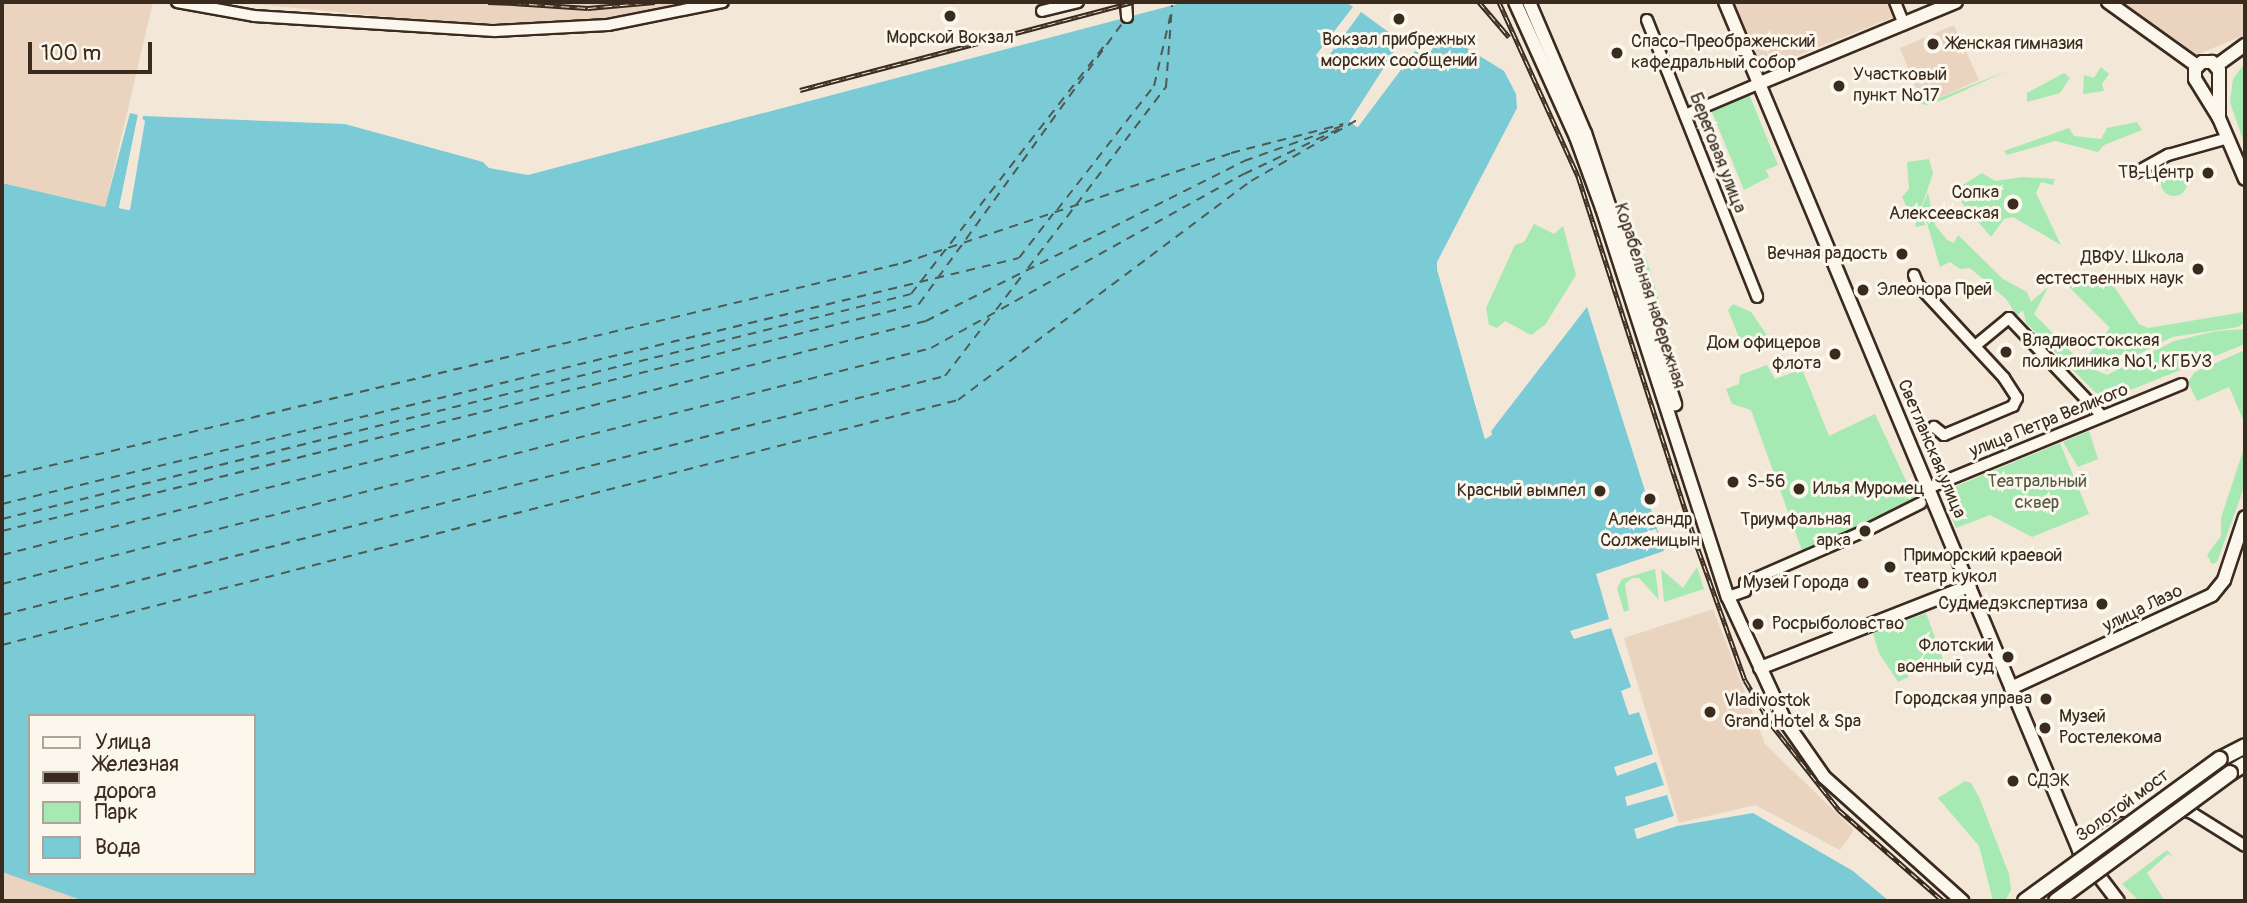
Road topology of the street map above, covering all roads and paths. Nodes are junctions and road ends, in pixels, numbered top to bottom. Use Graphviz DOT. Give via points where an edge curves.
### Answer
graph roads {
  1 [pos="177,2"];
  2 [pos="723,2"];
  3 [pos="1078,2"];
  4 [pos="1126,2"];
  5 [pos="1515,2"];
  6 [pos="1529,2"];
  7 [pos="1725,2"];
  8 [pos="1895,2"];
  9 [pos="1956,2"];
  10 [pos="2108,2"];
  11 [pos="1042,11"];
  12 [pos="1127,17"];
  13 [pos="1647,20"];
  14 [pos="1904,23"];
  15 [pos="2245,45"];
  16 [pos="2216,66"];
  17 [pos="2195,72"];
  18 [pos="2218,80"];
  19 [pos="1760,83"];
  20 [pos="1685,115"];
  21 [pos="2219,118"];
  22 [pos="2228,138"];
  23 [pos="2135,173"];
  24 [pos="2245,179"];
  25 [pos="1914,275"];
  26 [pos="1757,297"];
  27 [pos="1975,346"];
  28 [pos="2182,384"];
  29 [pos="2102,416"];
  30 [pos="1934,426"];
  31 [pos="1928,488"];
  32 [pos="1921,503"];
  33 [pos="2245,517"];
  34 [pos="1969,586"];
  35 [pos="1732,599"];
  36 [pos="1760,668"];
  37 [pos="2011,688"];
  38 [pos="2245,737"];
  39 [pos="2245,746"];
  40 [pos="2220,759"];
  41 [pos="2245,765"];
  42 [pos="2245,846"];
  43 [pos="2078,849"];
  44 [pos="1962,901"];
  45 [pos="2025,901"];
  46 [pos="2056,901"];
  47 [pos="2118,901"];
  1 -- 2 [label="street" via="254,16 495,31 608,26"];
  3 -- 11 [label="street"];
  4 -- 12 [label="street"];
  5 -- 35 [label="main road, Корабельная набережная" via="1597,196"];
  6 -- 35 [label="main road, Корабельная набережная" via="1614,216"];
  7 -- 19 [label="main road, Светланская улица"];
  8 -- 14 [label="street"];
  9 -- 14 [label="main road"];
  10 -- 17 [label="main road"];
  13 -- 20 [label="street, Береговая улица"];
  14 -- 19 [label="main road"];
  15 -- 16 [label="main road"];
  16 -- 17 [label="main road" via="2205,61"];
  16 -- 18 [label="main road"];
  17 -- 18 [label="main road" via="2211,86"];
  17 -- 21 [label="main road"];
  18 -- 21 [label="main road"];
  19 -- 20 [label="street"];
  19 -- 31 [label="main road, Светланская улица"];
  20 -- 26 [label="street, Береговая улица"];
  21 -- 22 [label="main road"];
  22 -- 23 [label="street" via="2168,155"];
  22 -- 24 [label="main road"];
  25 -- 27 [label="street"];
  27 -- 29 [label="street" via="2009,318"];
  27 -- 30 [label="street" via="2014,390 2016,404 1944,435"];
  28 -- 29 [label="street, улица Петра Великого"];
  29 -- 31 [label="street, улица Петра Великого"];
  31 -- 34 [label="main road, Светланская улица"];
  32 -- 35 [label="street" via="1745,583 1745,591"];
  33 -- 37 [label="main road, улица Лазо" via="2222,584 2212,595"];
  34 -- 36 [label="main road"];
  34 -- 37 [label="main road, Светланская улица"];
  35 -- 36 [label="main road, Корабельная набережная"];
  36 -- 44 [label="main road, Корабельная набережная" via="1785,721 1824,777"];
  37 -- 43 [label="main road, Светланская улица"];
  38 -- 40 [label="main road"];
  39 -- 40 [label="highway, Золотой мост"];
  40 -- 45 [label="highway, Золотой мост, bridge"];
  41 -- 46 [label="highway, Золотой мост, bridge"];
  42 -- 43 [label="street" via="2212,823 2168,806 2137,816"];
  43 -- 47 [label="main road, Светланская улица"];
}
